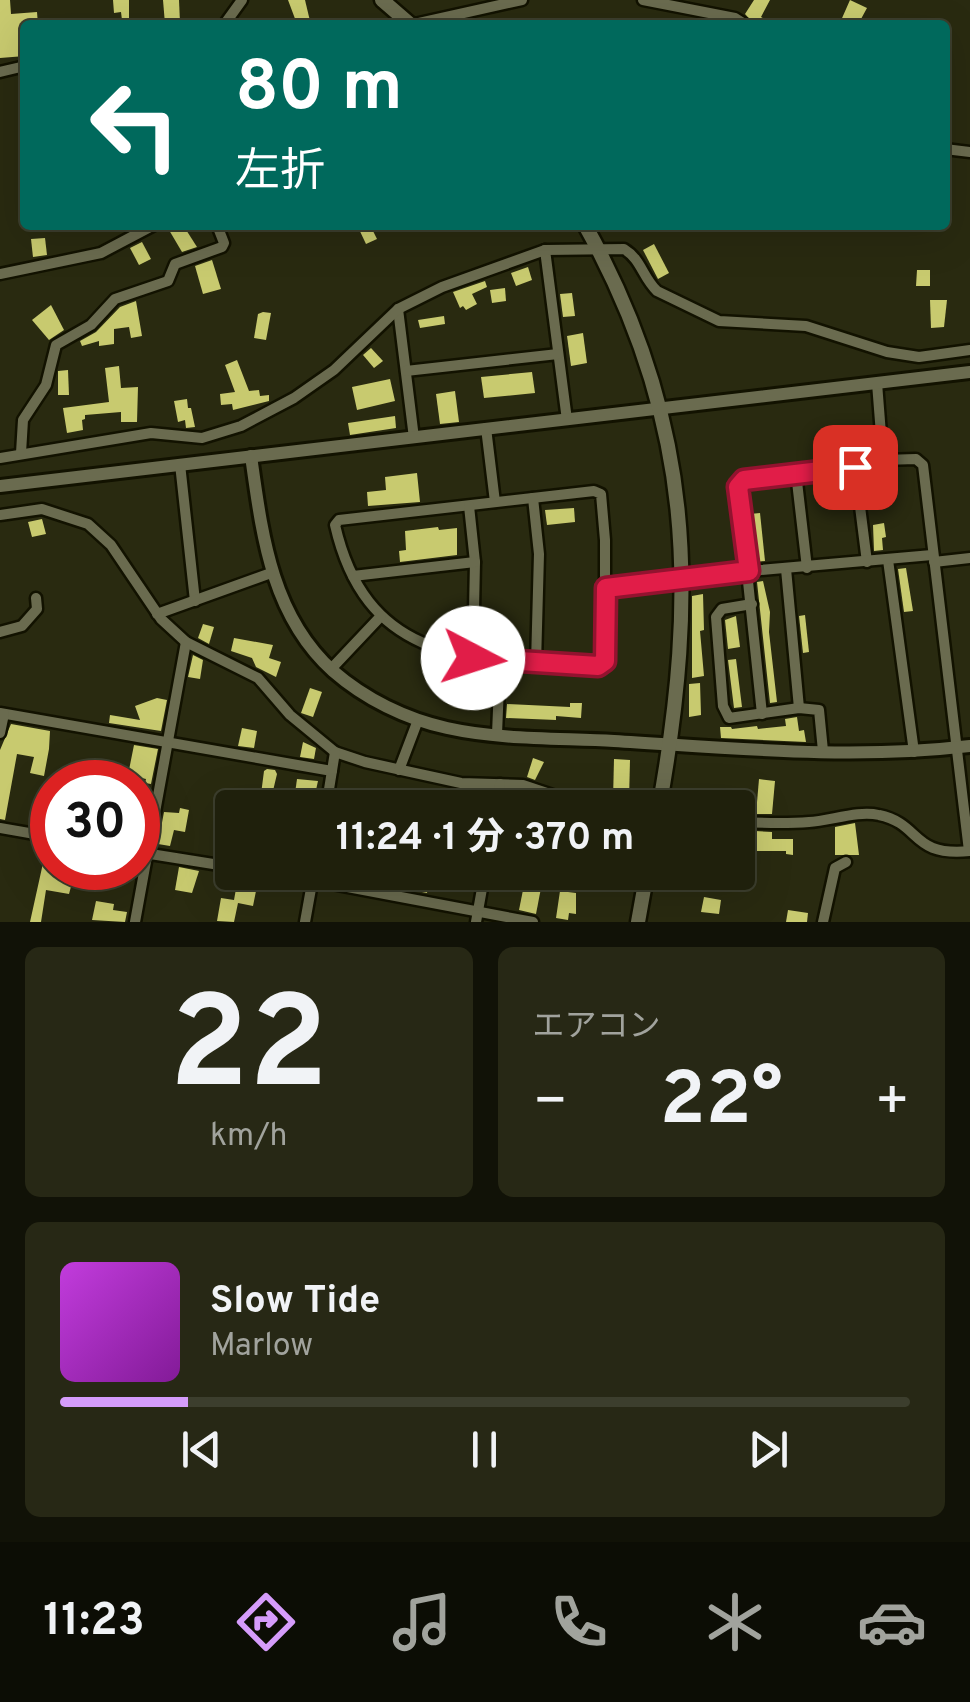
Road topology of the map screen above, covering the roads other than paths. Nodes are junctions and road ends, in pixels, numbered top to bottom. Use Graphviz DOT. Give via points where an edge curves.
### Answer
graph roads {
  1 [pos="382,0"];
  2 [pos="522,0"];
  3 [pos="642,0"];
  4 [pos="404,20"];
  5 [pos="432,20"];
  6 [pos="738,20"];
  7 [pos="145,230"];
  8 [pos="219,230"];
  9 [pos="588,230"];
  10 [pos="598,249"];
  11 [pos="545,250"];
  12 [pos="0,274"];
  13 [pos="398,309"];
  14 [pos="970,350"];
  15 [pos="558,354"];
  16 [pos="406,371"];
  17 [pos="970,372"];
  18 [pos="877,382"];
  19 [pos="661,408"];
  20 [pos="567,420"];
  21 [pos="486,428"];
  22 [pos="414,438"];
  23 [pos="21,453"];
  24 [pos="251,456"];
  25 [pos="0,458"];
  26 [pos="883,460"];
  27 [pos="180,464"];
  28 [pos="855,467"];
  29 [pos="796,473"];
  30 [pos="0,486"];
  31 [pos="533,498"];
  32 [pos="495,502"];
  33 [pos="469,506"];
  34 [pos="0,515"];
  35 [pos="970,558"];
  36 [pos="933,559"];
  37 [pos="888,560"];
  38 [pos="475,562"];
  39 [pos="867,562"];
  40 [pos="807,568"];
  41 [pos="786,569"];
  42 [pos="749,571"];
  43 [pos="271,573"];
  44 [pos="353,576"];
  45 [pos="684,579"];
  46 [pos="606,588"];
  47 [pos="36,598"];
  48 [pos="196,601"];
  49 [pos="752,604"];
  50 [pos="157,614"];
  51 [pos="381,616"];
  52 [pos="0,632"];
  53 [pos="186,642"];
  54 [pos="473,658"];
  55 [pos="500,661"];
  56 [pos="536,663"];
  57 [pos="331,669"];
  58 [pos="799,708"];
  59 [pos="2,714"];
  60 [pos="762,714"];
  61 [pos="418,720"];
  62 [pos="0,733"];
  63 [pos="497,734"];
  64 [pos="168,742"];
  65 [pos="670,744"];
  66 [pos="964,746"];
  67 [pos="823,751"];
  68 [pos="336,752"];
  69 [pos="914,752"];
  70 [pos="400,770"];
  71 [pos="332,771"];
  72 [pos="160,778"];
  73 [pos="500,784"];
  74 [pos="329,790"];
  75 [pos="499,790"];
  76 [pos="539,790"];
  77 [pos="661,790"];
  78 [pos="755,822"];
  79 [pos="0,828"];
  80 [pos="30,834"];
  81 [pos="970,851"];
  82 [pos="160,856"];
  83 [pos="846,862"];
  84 [pos="215,864"];
  85 [pos="139,890"];
  86 [pos="311,890"];
  87 [pos="369,890"];
  88 [pos="482,890"];
  89 [pos="644,890"];
  90 [pos="477,917"];
  91 [pos="135,922"];
  92 [pos="305,922"];
  93 [pos="533,922"];
  94 [pos="638,922"];
  95 [pos="824,922"];
  1 -- 4 [label="main road"];
  2 -- 5 [label="street"];
  3 -- 6 [label="street"];
  7 -- 12 [label="street" via="101,254"];
  8 -- 23 [label="street" via="222,247 175,264 168,281 115,299 91,325 56,346 46,385 22,420"];
  9 -- 10 [label="main road"];
  10 -- 11 [label="street"];
  10 -- 14 [label="street" via="624,249 657,290 720,320 806,326 919,357"];
  10 -- 19 [label="main road"];
  11 -- 13 [label="street"];
  11 -- 15 [label="street"];
  13 -- 16 [label="street"];
  13 -- 23 [label="street" via="334,370 241,426 202,438 151,433"];
  15 -- 16 [label="street"];
  15 -- 20 [label="street"];
  16 -- 22 [label="street"];
  17 -- 18 [label="street"];
  18 -- 19 [label="street"];
  18 -- 26 [label="street"];
  19 -- 20 [label="street"];
  19 -- 45 [label="main road"];
  20 -- 21 [label="street"];
  21 -- 22 [label="street"];
  21 -- 32 [label="street"];
  22 -- 24 [label="street"];
  23 -- 25 [label="street"];
  24 -- 27 [label="street"];
  24 -- 43 [label="street"];
  26 -- 28 [label="street"];
  26 -- 36 [label="street" via="916,459 923,465"];
  27 -- 30 [label="street"];
  27 -- 48 [label="street"];
  28 -- 29 [label="street"];
  28 -- 39 [label="street"];
  29 -- 40 [label="street"];
  29 -- 42 [label="street" via="744,480 738,487"];
  31 -- 32 [label="street"];
  31 -- 46 [label="street" via="601,494"];
  31 -- 56 [label="street"];
  32 -- 33 [label="street"];
  33 -- 38 [label="street"];
  33 -- 44 [label="street" via="339,520 340,548"];
  34 -- 50 [label="street" via="42,509 88,524 111,545"];
  35 -- 36 [label="street"];
  36 -- 37 [label="street"];
  36 -- 66 [label="street"];
  37 -- 39 [label="street"];
  37 -- 69 [label="street"];
  38 -- 44 [label="street"];
  38 -- 54 [label="street"];
  39 -- 40 [label="street"];
  40 -- 41 [label="street"];
  41 -- 42 [label="street"];
  41 -- 58 [label="street"];
  42 -- 45 [label="street"];
  42 -- 49 [label="street"];
  43 -- 48 [label="street"];
  43 -- 57 [label="street" via="303,636"];
  44 -- 51 [label="street"];
  45 -- 46 [label="street"];
  45 -- 65 [label="main road"];
  46 -- 56 [label="street" via="605,661"];
  47 -- 52 [label="street" via="37,609 22,626"];
  48 -- 50 [label="street"];
  49 -- 60 [label="street"];
  49 -- 60 [label="street" via="722,609 716,617 723,706 729,718"];
  50 -- 53 [label="street"];
  51 -- 54 [label="street" via="422,643"];
  51 -- 57 [label="street"];
  53 -- 64 [label="street"];
  53 -- 68 [label="street" via="258,678"];
  54 -- 55 [label="street"];
  55 -- 56 [label="street"];
  55 -- 63 [label="street"];
  57 -- 61 [label="street"];
  58 -- 60 [label="street"];
  58 -- 67 [label="street" via="820,710"];
  59 -- 62 [label="street"];
  59 -- 64 [label="street"];
  61 -- 63 [label="street"];
  61 -- 70 [label="street"];
  63 -- 65 [label="street"];
  64 -- 71 [label="street"];
  64 -- 72 [label="street"];
  65 -- 67 [label="street"];
  65 -- 77 [label="main road"];
  66 -- 69 [label="street"];
  66 -- 81 [label="street"];
  67 -- 69 [label="street"];
  68 -- 70 [label="street"];
  68 -- 71 [label="street"];
  70 -- 73 [label="street"];
  71 -- 74 [label="street"];
  73 -- 75 [label="street"];
  73 -- 76 [label="street"];
  78 -- 81 [label="street" via="876,814 896,821 930,850"];
  79 -- 80 [label="street"];
  82 -- 84 [label="street"];
  83 -- 95 [label="street" via="835,868"];
  85 -- 91 [label="street"];
  86 -- 92 [label="street"];
  87 -- 90 [label="street"];
  88 -- 90 [label="street"];
  89 -- 94 [label="main road"];
  90 -- 93 [label="street"];
}
